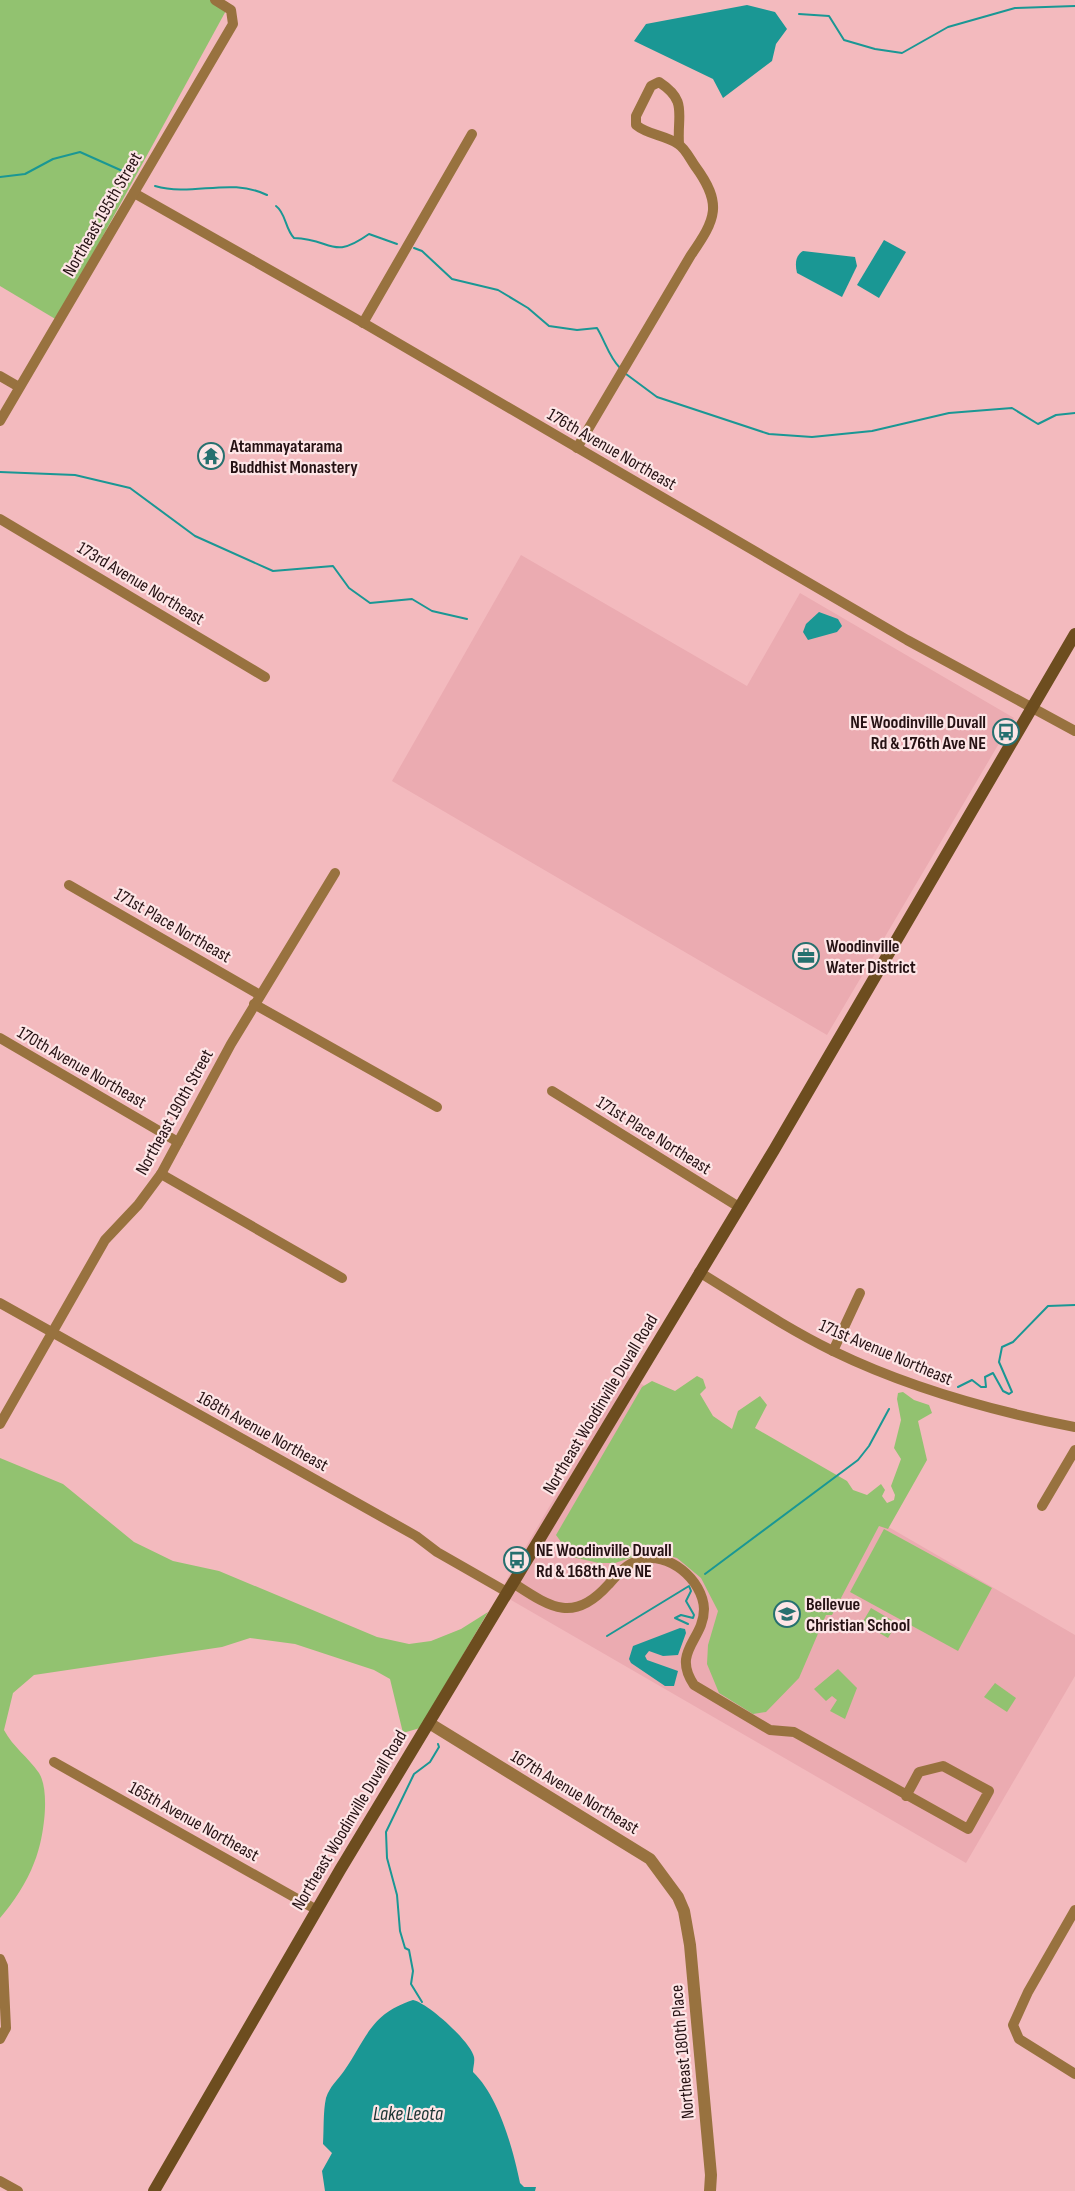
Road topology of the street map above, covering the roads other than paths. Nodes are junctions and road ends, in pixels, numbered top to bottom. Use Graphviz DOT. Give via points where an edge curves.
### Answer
graph roads {
  1 [pos="215,0"];
  2 [pos="472,134"];
  3 [pos="679,144"];
  4 [pos="134,193"];
  5 [pos="363,323"];
  6 [pos="0,376"];
  7 [pos="19,387"];
  8 [pos="0,421"];
  9 [pos="577,448"];
  10 [pos="0,519"];
  11 [pos="1075,634"];
  12 [pos="266,677"];
  13 [pos="1031,709"];
  14 [pos="1075,731"];
  15 [pos="335,873"];
  16 [pos="69,885"];
  17 [pos="257,999"];
  18 [pos="0,1038"];
  19 [pos="552,1091"];
  20 [pos="436,1107"];
  21 [pos="178,1142"];
  22 [pos="161,1174"];
  23 [pos="739,1207"];
  24 [pos="699,1272"];
  25 [pos="342,1278"];
  26 [pos="860,1293"];
  27 [pos="0,1303"];
  28 [pos="53,1333"];
  29 [pos="833,1351"];
  30 [pos="0,1424"];
  31 [pos="1075,1427"];
  32 [pos="1075,1450"];
  33 [pos="1042,1506"];
  34 [pos="510,1588"];
  35 [pos="429,1723"];
  36 [pos="54,1762"];
  37 [pos="906,1796"];
  38 [pos="316,1910"];
  39 [pos="1075,1910"];
  40 [pos="684,1911"];
  41 [pos="0,1959"];
  42 [pos="0,2039"];
  43 [pos="1075,2073"];
  44 [pos="0,2181"];
  45 [pos="18,2191"];
  46 [pos="154,2191"];
  47 [pos="710,2191"];
  1 -- 4 [label="street, Northeast 195th Street" via="231,10 233,24"];
  2 -- 5 [label="street"];
  3 -- 3 [label="street" via="636,125 636,116 651,86 659,82 679,100"];
  3 -- 9 [label="street" via="712,194 715,207 711,227"];
  4 -- 5 [label="street, 176th Avenue Northeast"];
  4 -- 7 [label="street, Northeast 195th Street"];
  5 -- 9 [label="street, 176th Avenue Northeast"];
  6 -- 7 [label="street"];
  7 -- 8 [label="street, Northeast 195th Street"];
  9 -- 13 [label="street, 176th Avenue Northeast"];
  10 -- 12 [label="street, 173rd Avenue Northeast"];
  11 -- 13 [label="main road, Northeast Woodinville Duvall Road"];
  13 -- 14 [label="street, 176th Avenue Northeast"];
  13 -- 23 [label="main road, Northeast Woodinville Duvall Road"];
  15 -- 17 [label="street, Northeast 190th Street"];
  16 -- 17 [label="street, 171st Place Northeast"];
  17 -- 20 [label="street, 171st Place Northeast"];
  17 -- 21 [label="street, Northeast 190th Street"];
  18 -- 21 [label="street, 170th Avenue Northeast"];
  19 -- 23 [label="street, 171st Place Northeast"];
  21 -- 22 [label="street, Northeast 190th Street"];
  22 -- 25 [label="street"];
  22 -- 28 [label="street, Northeast 190th Street" via="105,1240"];
  23 -- 24 [label="main road, Northeast Woodinville Duvall Road"];
  24 -- 29 [label="street, 171st Avenue Northeast"];
  24 -- 34 [label="main road, Northeast Woodinville Duvall Road"];
  26 -- 29 [label="street"];
  27 -- 28 [label="street, 168th Avenue Northeast"];
  28 -- 30 [label="street, Northeast 190th Street"];
  28 -- 34 [label="street, 168th Avenue Northeast" via="416,1536 437,1552"];
  29 -- 31 [label="street, 171st Avenue Northeast" via="948,1396"];
  32 -- 33 [label="street"];
  34 -- 35 [label="main road, Northeast Woodinville Duvall Road"];
  34 -- 37 [label="street, 168th Avenue Northeast" via="553,1607 574,1609 598,1596 626,1566 638,1560 654,1558 675,1565 694,1584 704,1606 704,1616 687,1649 685,1663 694,1685 758,1725 794,1732"];
  35 -- 38 [label="main road, Northeast Woodinville Duvall Road"];
  35 -- 40 [label="street, 167th Avenue Northeast" via="650,1859"];
  36 -- 38 [label="street, 165th Avenue Northeast"];
  37 -- 37 [label="street, 168th Avenue Northeast" via="968,1829 989,1791 943,1766 918,1772"];
  38 -- 46 [label="main road, Northeast Woodinville Duvall Road"];
  39 -- 43 [label="street" via="1013,2025 1019,2039"];
  40 -- 47 [label="street, Northeast 180th Place"];
  41 -- 42 [label="street" via="6,2028"];
  44 -- 45 [label="street"];
}
